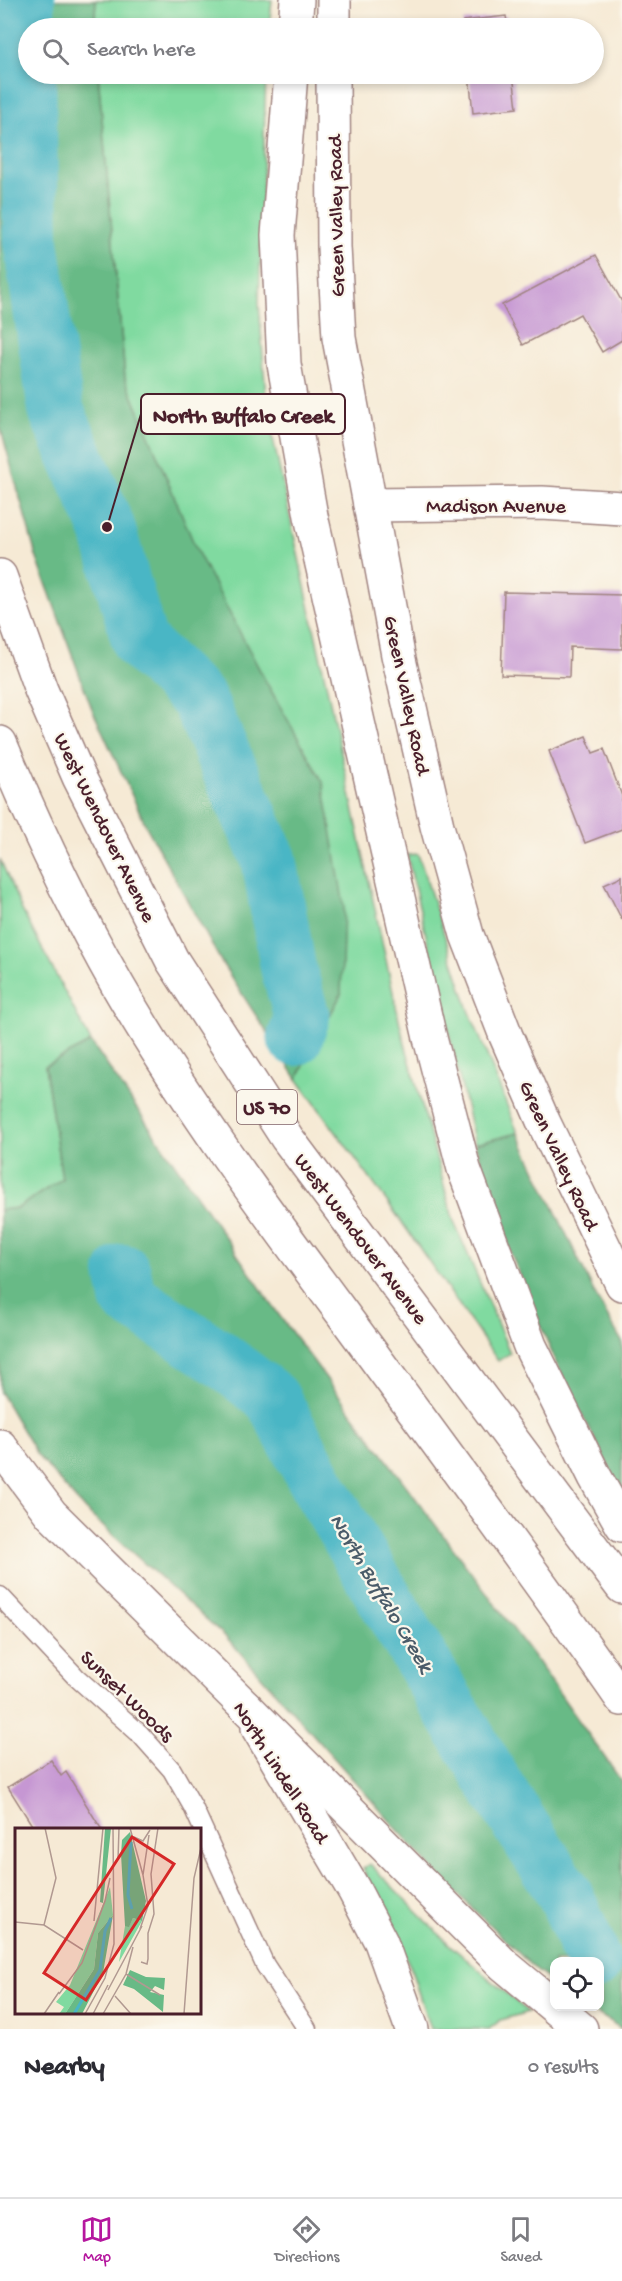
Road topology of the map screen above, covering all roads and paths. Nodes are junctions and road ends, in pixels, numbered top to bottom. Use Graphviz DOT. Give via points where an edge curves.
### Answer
graph roads {
  1 [pos="297,0"];
  2 [pos="334,0"];
  3 [pos="296,18"];
  4 [pos="334,18"];
  5 [pos="290,84"];
  6 [pos="333,84"];
  7 [pos="370,505"];
  8 [pos="622,508"];
  9 [pos="0,576"];
  10 [pos="0,743"];
  11 [pos="622,1284"];
  12 [pos="0,1446"];
  13 [pos="622,1525"];
  14 [pos="622,1587"];
  15 [pos="0,1596"];
  16 [pos="622,1699"];
  17 [pos="245,1706"];
  18 [pos="307,2029"];
  19 [pos="412,2029"];
  20 [pos="581,2029"];
  1 -- 3 [label="main road"];
  2 -- 4 [label="main road"];
  5 -- 13 [label="main road" via="278,235 284,364 316,540 430,1038 464,1169 530,1346"];
  6 -- 7 [label="main road, Green Valley Road" via="339,338"];
  7 -- 8 [label="main road, Madison Avenue" via="542,503"];
  7 -- 11 [label="main road, Green Valley Road" via="421,758 467,935 544,1123"];
  9 -- 14 [label="main road, West Wendover Avenue / US 70" via="41,690 79,777 171,960 287,1138"];
  10 -- 16 [label="main road, US 70" via="72,903 171,1071 241,1177 548,1592"];
  12 -- 17 [label="main road, North Lindell Road" via="51,1514"];
  15 -- 18 [label="lane, Sunset Woods" via="172,1770 193,1807 265,1965"];
  17 -- 19 [label="main road, North Lindell Road" via="376,1932"];
  17 -- 20 [label="main road" via="504,1965"];
}
